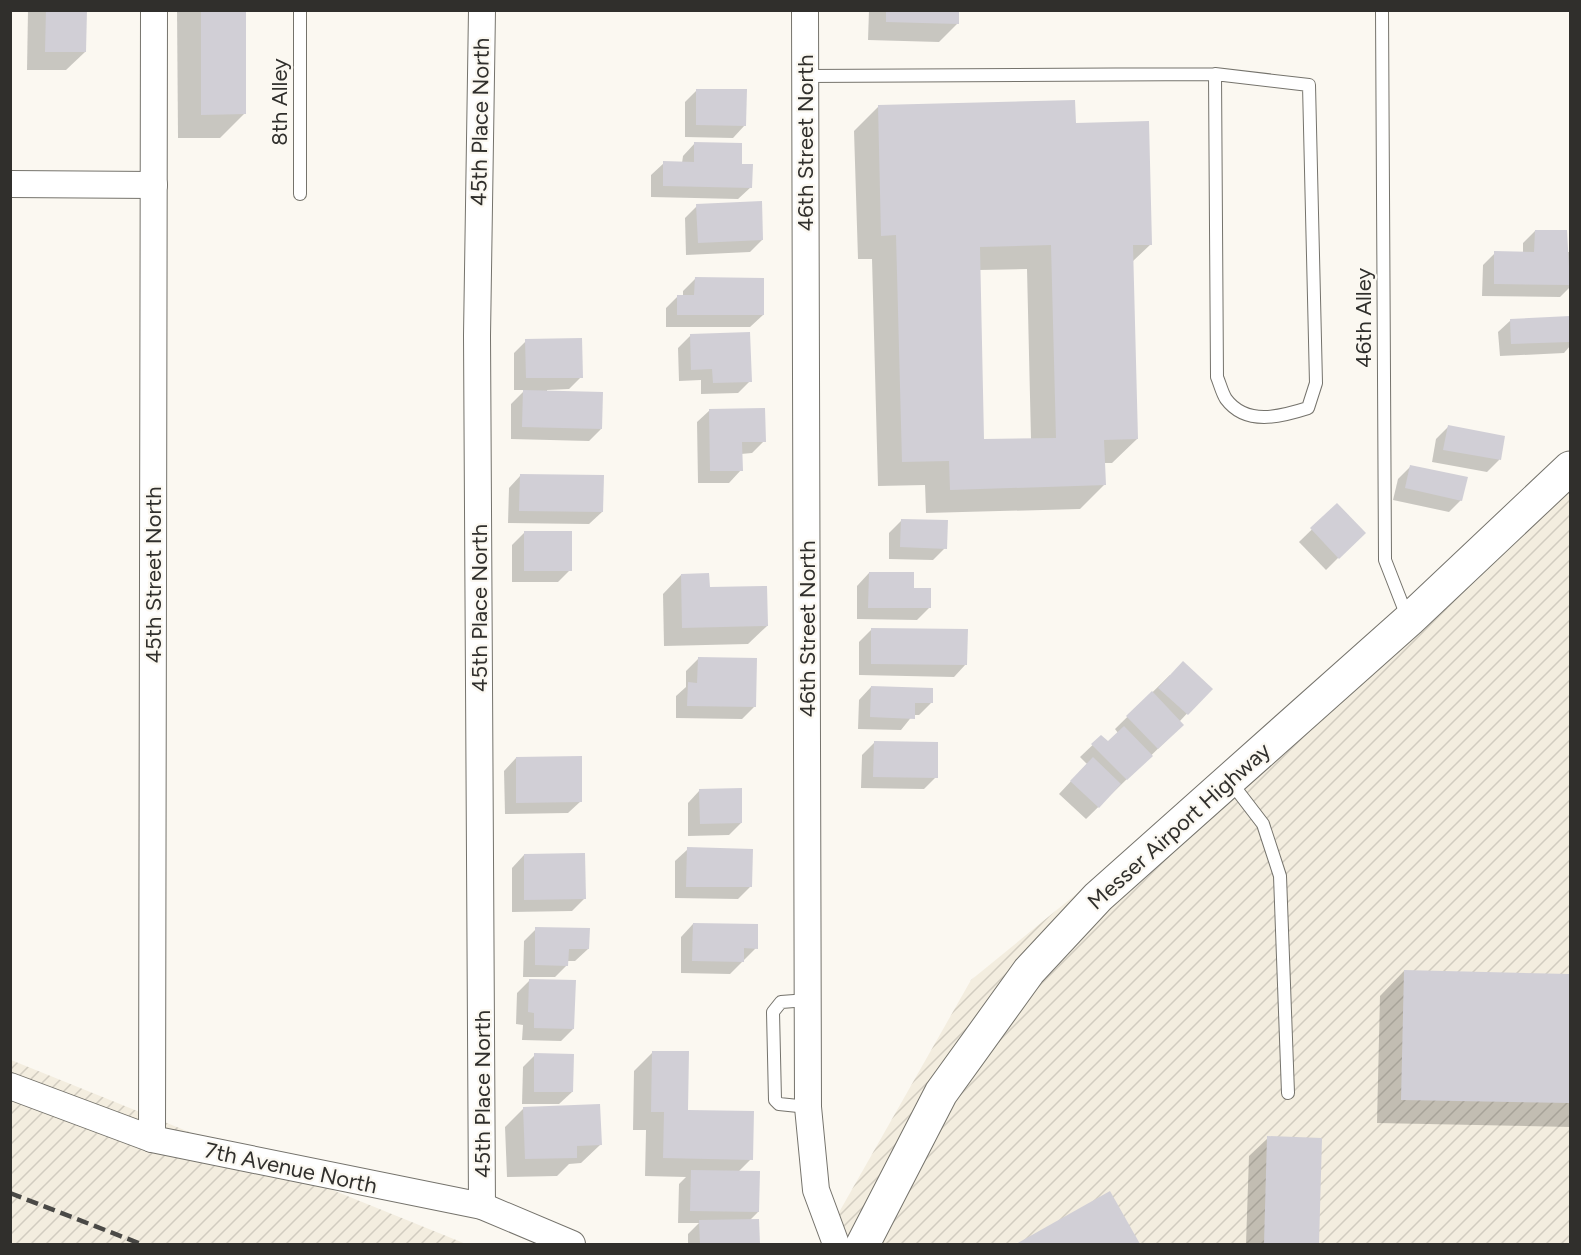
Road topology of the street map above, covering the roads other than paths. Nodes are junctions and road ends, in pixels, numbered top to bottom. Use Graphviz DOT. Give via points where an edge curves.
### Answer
graph roads {
  1 [pos="154,10"];
  2 [pos="300,10"];
  3 [pos="482,10"];
  4 [pos="805,10"];
  5 [pos="1382,10"];
  6 [pos="1215,74"];
  7 [pos="805,76"];
  8 [pos="10,184"];
  9 [pos="154,185"];
  10 [pos="300,194"];
  11 [pos="1570,468"];
  12 [pos="1409,620"];
  13 [pos="1229,780"];
  14 [pos="808,1000"];
  15 [pos="10,1086"];
  16 [pos="1288,1093"];
  17 [pos="808,1107"];
  18 [pos="152,1139"];
  19 [pos="482,1206"];
  20 [pos="572,1245"];
  21 [pos="836,1245"];
  22 [pos="863,1245"];
  1 -- 9 [label="street, 45th Street North"];
  2 -- 10 [label="lane, 8th Alley"];
  3 -- 19 [label="street, 45th Place North" via="477,348"];
  4 -- 7 [label="street, 46th Street North"];
  5 -- 12 [label="lane, 46th Alley" via="1385,560"];
  6 -- 6 [label="lane" via="1309,85 1316,383 1308,408 1278,417 1247,416 1226,399 1217,377"];
  6 -- 7 [label="lane"];
  7 -- 14 [label="street, 46th Street North"];
  8 -- 9 [label="street"];
  9 -- 18 [label="street, 45th Street North"];
  11 -- 12 [label="main road, Messer Airport Highway"];
  12 -- 13 [label="main road, Messer Airport Highway"];
  13 -- 16 [label="lane" via="1263,824 1280,876"];
  13 -- 22 [label="main road, Messer Airport Highway" via="1098,897 1029,971 941,1093"];
  14 -- 17 [label="street, 46th Street North"];
  14 -- 17 [label="lane" via="781,1002 773,1012 775,1100 779,1104"];
  15 -- 18 [label="street, 7th Avenue North"];
  17 -- 21 [label="street, 46th Street North" via="816,1190"];
  18 -- 19 [label="street, 7th Avenue North"];
  19 -- 20 [label="street, 7th Avenue North"];
}
